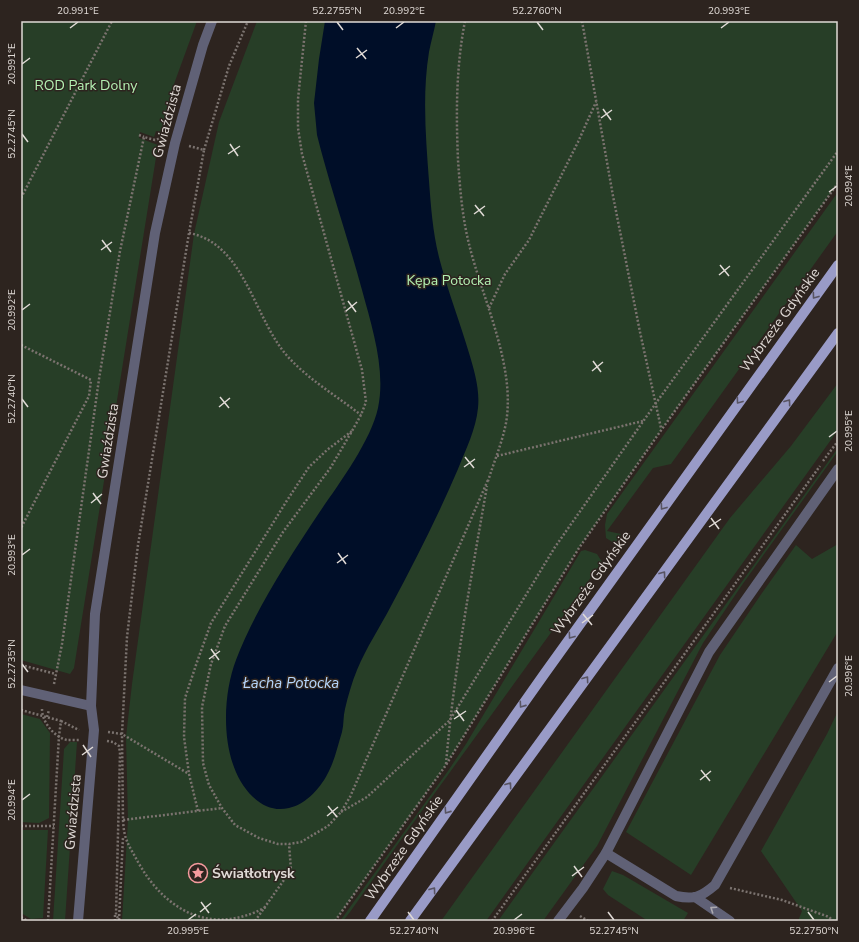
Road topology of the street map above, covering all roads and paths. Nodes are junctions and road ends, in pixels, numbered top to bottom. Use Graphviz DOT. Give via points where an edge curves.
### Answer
graph roads {
  1 [pos="112,21"];
  2 [pos="212,21"];
  3 [pos="248,21"];
  4 [pos="306,21"];
  5 [pos="465,21"];
  6 [pos="582,21"];
  7 [pos="596,100"];
  8 [pos="139,135"];
  9 [pos="144,137"];
  10 [pos="204,150"];
  11 [pos="838,151"];
  12 [pos="838,183"];
  13 [pos="21,198"];
  14 [pos="189,233"];
  15 [pos="838,264"];
  16 [pos="488,309"];
  17 [pos="838,334"];
  18 [pos="21,345"];
  19 [pos="656,402"];
  20 [pos="361,415"];
  21 [pos="643,421"];
  22 [pos="662,429"];
  23 [pos="352,431"];
  24 [pos="838,441"];
  25 [pos="496,456"];
  26 [pos="838,469"];
  27 [pos="488,480"];
  28 [pos="21,528"];
  29 [pos="21,665"];
  30 [pos="838,668"];
  31 [pos="56,674"];
  32 [pos="21,690"];
  33 [pos="42,695"];
  34 [pos="91,706"];
  35 [pos="21,710"];
  36 [pos="42,715"];
  37 [pos="450,720"];
  38 [pos="59,736"];
  39 [pos="93,740"];
  40 [pos="446,764"];
  41 [pos="189,774"];
  42 [pos="222,808"];
  43 [pos="198,811"];
  44 [pos="341,812"];
  45 [pos="123,820"];
  46 [pos="21,826"];
  47 [pos="54,826"];
  48 [pos="124,834"];
  49 [pos="289,844"];
  50 [pos="606,853"];
  51 [pos="715,885"];
  52 [pos="695,897"];
  53 [pos="266,907"];
  54 [pos="116,915"];
  55 [pos="21,917"];
  56 [pos="119,920"];
  57 [pos="28,921"];
  58 [pos="48,921"];
  59 [pos="78,921"];
  60 [pos="115,921"];
  61 [pos="255,921"];
  62 [pos="335,921"];
  63 [pos="370,921"];
  64 [pos="410,921"];
  65 [pos="492,921"];
  66 [pos="558,921"];
  67 [pos="730,921"];
  68 [pos="833,921"];
  1 -- 13 [label="path"];
  2 -- 34 [label="street, Gwiaździsta" via="175,142 155,232 95,614"];
  3 -- 10 [label="path" via="229,66"];
  4 -- 20 [label="path" via="298,99 299,135 302,154 362,370 366,402"];
  5 -- 16 [label="path" via="457,78 459,181 468,244"];
  6 -- 7 [label="path"];
  7 -- 16 [label="path" via="529,240 505,274"];
  7 -- 19 [label="path" via="640,332"];
  8 -- 9 [label="path"];
  11 -- 19 [label="path"];
  12 -- 22 [label="path"];
  14 -- 20 [label="path" via="218,245 237,268 279,345 291,360"];
  15 -- 63 [label="main road, Wybrzeże Gdyńskie, one-way" via="544,673"];
  16 -- 25 [label="path" via="506,375 506,423"];
  64 -- 17 [label="main road, one-way"];
  18 -- 28 [label="path" via="92,380 89,396"];
  19 -- 21 [label="path"];
  19 -- 22 [label="path"];
  20 -- 23 [label="path"];
  21 -- 25 [label="path"];
  21 -- 37 [label="path" via="555,548"];
  22 -- 40 [label="path" via="579,548"];
  23 -- 41 [label="path" via="309,467 211,623 185,698 184,737"];
  23 -- 42 [label="path" via="331,467 283,532 225,626 211,664 202,708 203,763 209,785"];
  24 -- 65 [label="path"];
  25 -- 27 [label="path"];
  26 -- 50 [label="street" via="709,652"];
  27 -- 37 [label="path" via="462,627"];
  27 -- 44 [label="path" via="357,784"];
  29 -- 31 [label="path"];
  30 -- 51 [label="street"];
  32 -- 33 [label="street"];
  33 -- 34 [label="street"];
  33 -- 36 [label="path"];
  34 -- 39 [label="street, Gwiaździsta"];
  35 -- 36 [label="path"];
  36 -- 38 [label="path" via="48,726"];
  36 -- 38 [label="path" via="61,721"];
  37 -- 40 [label="path"];
  37 -- 44 [label="path" via="367,797"];
  38 -- 39 [label="path" via="65,740"];
  38 -- 47 [label="path"];
  39 -- 54 [label="path" via="114,742 119,746 120,753"];
  39 -- 59 [label="street, Gwiaździsta"];
  40 -- 62 [label="path"];
  41 -- 43 [label="path"];
  41 -- 45 [label="path" via="122,734"];
  42 -- 43 [label="path"];
  42 -- 49 [label="path" via="235,825 259,838 278,844"];
  43 -- 45 [label="path"];
  44 -- 49 [label="path" via="328,826 301,842"];
  45 -- 48 [label="path"];
  46 -- 47 [label="path"];
  47 -- 58 [label="path"];
  48 -- 53 [label="path" via="144,873 174,905 202,919 220,920 256,913"];
  48 -- 56 [label="path"];
  49 -- 53 [label="path" via="291,870"];
  50 -- 52 [label="street" via="676,896"];
  50 -- 66 [label="street"];
  51 -- 52 [label="street" via="706,893"];
  51 -- 68 [label="path" via="782,900 829,917"];
  67 -- 52 [label="street, one-way"];
  53 -- 61 [label="path"];
  54 -- 56 [label="path"];
  54 -- 60 [label="path"];
  55 -- 57 [label="path"];
}
